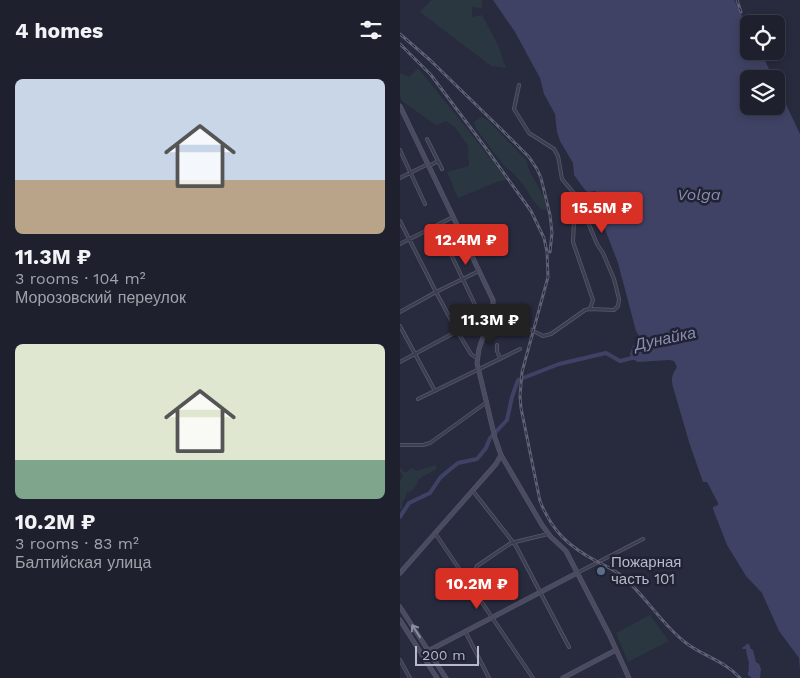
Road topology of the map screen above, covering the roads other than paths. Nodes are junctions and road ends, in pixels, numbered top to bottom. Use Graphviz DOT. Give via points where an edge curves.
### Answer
graph roads {
  1 [pos="519,85"];
  2 [pos="401,109"];
  3 [pos="427,139"];
  4 [pos="400,150"];
  5 [pos="438,161"];
  6 [pos="428,165"];
  7 [pos="442,168"];
  8 [pos="411,172"];
  9 [pos="400,178"];
  10 [pos="425,204"];
  11 [pos="453,217"];
  12 [pos="400,221"];
  13 [pos="574,221"];
  14 [pos="437,225"];
  15 [pos="409,240"];
  16 [pos="400,244"];
  17 [pos="479,271"];
  18 [pos="463,280"];
  19 [pos="436,292"];
  20 [pos="590,308"];
  21 [pos="493,311"];
  22 [pos="400,312"];
  23 [pos="400,326"];
  24 [pos="457,331"];
  25 [pos="497,346"];
  26 [pos="520,349"];
  27 [pos="415,355"];
  28 [pos="477,357"];
  29 [pos="500,358"];
  30 [pos="400,362"];
  31 [pos="478,369"];
  32 [pos="435,391"];
  33 [pos="418,399"];
  34 [pos="486,402"];
  35 [pos="400,445"];
  36 [pos="501,455"];
  37 [pos="472,490"];
  38 [pos="435,533"];
  39 [pos="548,534"];
  40 [pos="643,539"];
  41 [pos="514,542"];
  42 [pos="577,572"];
  43 [pos="400,573"];
  44 [pos="466,578"];
  45 [pos="540,591"];
  46 [pos="400,607"];
  47 [pos="492,617"];
  48 [pos="400,620"];
  49 [pos="465,631"];
  50 [pos="569,647"];
  51 [pos="616,650"];
  52 [pos="428,651"];
  53 [pos="400,660"];
  54 [pos="410,678"];
  55 [pos="437,678"];
  56 [pos="446,678"];
  57 [pos="489,678"];
  58 [pos="533,678"];
  59 [pos="563,678"];
  60 [pos="629,678"];
  1 -- 20 [label="street" via="514,109 529,133 554,149 562,179 578,198 614,279 620,299 618,306 614,310"];
  2 -- 6 [label="street"];
  3 -- 5 [label="street"];
  4 -- 8 [label="street"];
  5 -- 6 [label="street"];
  5 -- 7 [label="street"];
  6 -- 8 [label="street"];
  6 -- 11 [label="street"];
  8 -- 9 [label="street"];
  8 -- 10 [label="street"];
  11 -- 14 [label="street"];
  11 -- 17 [label="street"];
  12 -- 15 [label="street"];
  13 -- 20 [label="street" via="573,242 593,300"];
  14 -- 15 [label="street"];
  14 -- 18 [label="street"];
  15 -- 16 [label="street"];
  15 -- 19 [label="street"];
  17 -- 18 [label="street"];
  17 -- 21 [label="street" via="493,300"];
  18 -- 19 [label="street"];
  18 -- 21 [label="street" via="478,311"];
  19 -- 22 [label="street"];
  19 -- 24 [label="street"];
  20 -- 21 [label="street" via="551,334 542,336"];
  21 -- 24 [label="street"];
  21 -- 28 [label="street"];
  23 -- 27 [label="street"];
  24 -- 27 [label="street"];
  24 -- 28 [label="street" via="471,354"];
  25 -- 29 [label="street"];
  26 -- 29 [label="street"];
  27 -- 30 [label="street"];
  27 -- 32 [label="street"];
  28 -- 31 [label="street"];
  29 -- 31 [label="street"];
  31 -- 32 [label="street"];
  31 -- 34 [label="street"];
  32 -- 33 [label="street"];
  34 -- 35 [label="street" via="430,443"];
  34 -- 36 [label="street"];
  36 -- 37 [label="street"];
  36 -- 39 [label="street"];
  37 -- 38 [label="street"];
  37 -- 41 [label="street"];
  38 -- 43 [label="street"];
  38 -- 44 [label="street"];
  39 -- 41 [label="street"];
  39 -- 42 [label="street" via="564,548"];
  40 -- 42 [label="street"];
  41 -- 44 [label="street" via="477,566"];
  41 -- 45 [label="street"];
  42 -- 45 [label="street"];
  42 -- 51 [label="street"];
  44 -- 47 [label="street"];
  45 -- 47 [label="street"];
  45 -- 50 [label="street"];
  52 -- 46 [label="street, one-way"];
  47 -- 49 [label="street"];
  47 -- 58 [label="street"];
  48 -- 55 [label="street"];
  49 -- 52 [label="street"];
  49 -- 57 [label="street"];
  51 -- 59 [label="street"];
  51 -- 60 [label="street"];
  52 -- 56 [label="street"];
  53 -- 54 [label="street"];
}
